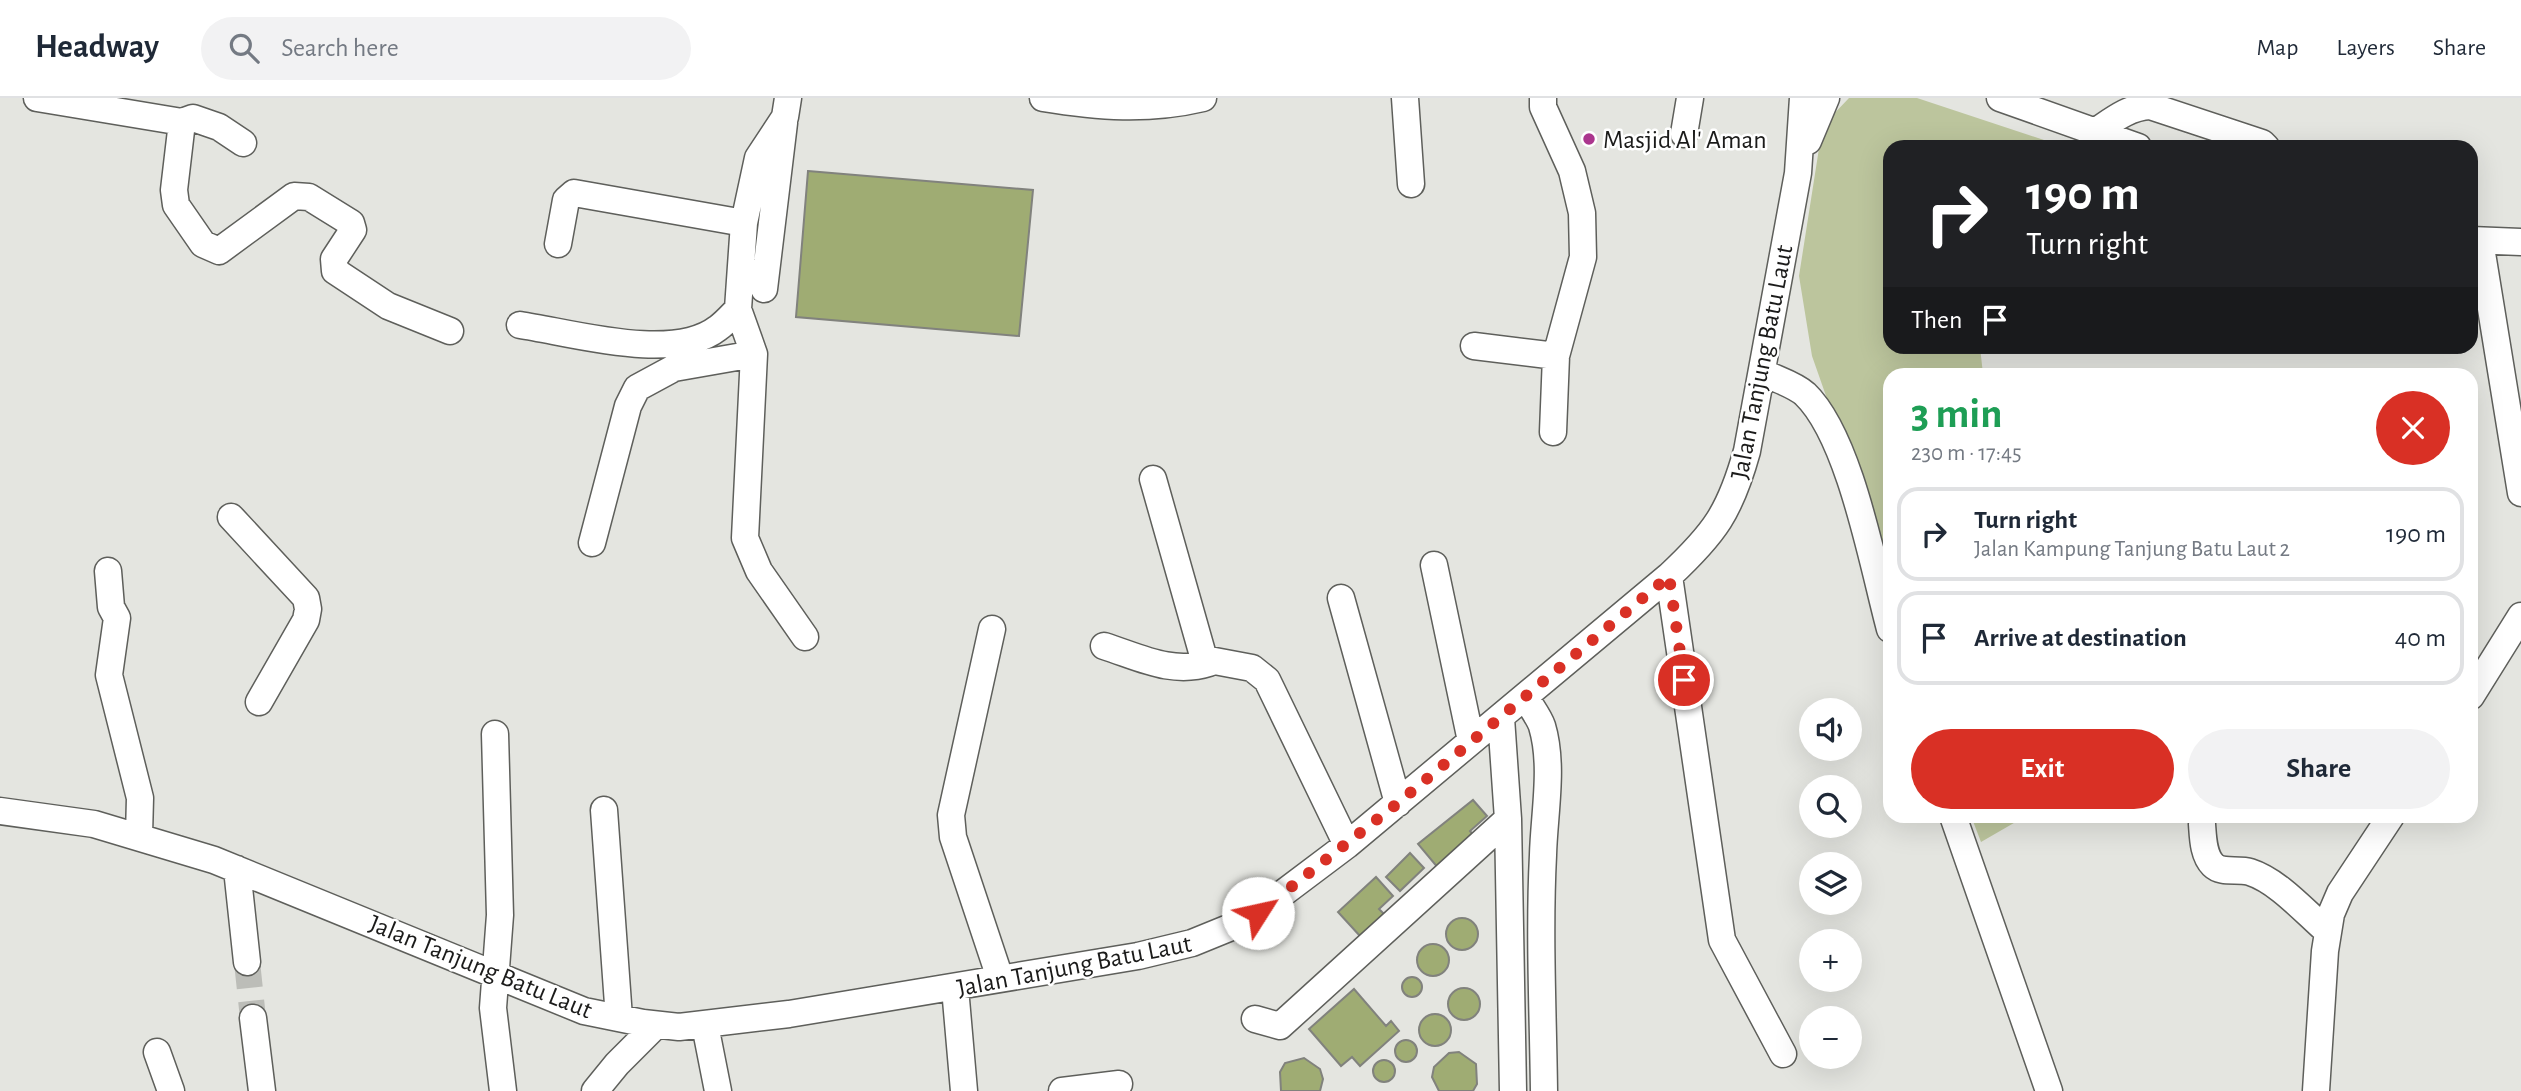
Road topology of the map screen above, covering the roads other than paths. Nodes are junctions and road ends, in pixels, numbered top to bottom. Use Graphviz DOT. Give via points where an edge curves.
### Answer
graph roads {
  1 [pos="37,98"];
  2 [pos="1043,98"];
  3 [pos="1203,98"];
  4 [pos="1405,98"];
  5 [pos="1542,98"];
  6 [pos="1690,98"];
  7 [pos="1803,98"];
  8 [pos="1826,98"];
  9 [pos="2000,98"];
  10 [pos="1070,100"];
  11 [pos="786,108"];
  12 [pos="182,121"];
  13 [pos="2095,132"];
  14 [pos="1684,134"];
  15 [pos="2118,140"];
  16 [pos="2246,140"];
  17 [pos="243,143"];
  18 [pos="1798,173"];
  19 [pos="1411,184"];
  20 [pos="744,223"];
  21 [pos="2478,240"];
  22 [pos="2521,242"];
  23 [pos="558,244"];
  24 [pos="2478,255"];
  25 [pos="764,289"];
  26 [pos="738,309"];
  27 [pos="520,325"];
  28 [pos="450,331"];
  29 [pos="1474,346"];
  30 [pos="754,354"];
  31 [pos="1556,356"];
  32 [pos="1762,372"];
  33 [pos="1553,432"];
  34 [pos="2517,455"];
  35 [pos="1153,479"];
  36 [pos="2521,493"];
  37 [pos="231,517"];
  38 [pos="592,543"];
  39 [pos="1434,565"];
  40 [pos="108,571"];
  41 [pos="1669,576"];
  42 [pos="1341,598"];
  43 [pos="1883,603"];
  44 [pos="2521,616"];
  45 [pos="992,629"];
  46 [pos="805,637"];
  47 [pos="1104,646"];
  48 [pos="1209,663"];
  49 [pos="2478,685"];
  50 [pos="1526,698"];
  51 [pos="259,702"];
  52 [pos="1501,718"];
  53 [pos="495,734"];
  54 [pos="1471,741"];
  55 [pos="1398,803"];
  56 [pos="604,810"];
  57 [pos="0,811"];
  58 [pos="1508,818"];
  59 [pos="1955,823"];
  60 [pos="2386,823"];
  61 [pos="2202,824"];
  62 [pos="139,835"];
  63 [pos="1348,845"];
  64 [pos="237,869"];
  65 [pos="2327,931"];
  66 [pos="247,962"];
  67 [pos="495,971"];
  68 [pos="1000,978"];
  69 [pos="955,988"];
  70 [pos="253,1018"];
  71 [pos="619,1018"];
  72 [pos="1255,1019"];
  73 [pos="656,1025"];
  74 [pos="705,1025"];
  75 [pos="157,1052"];
  76 [pos="1783,1054"];
  77 [pos="1119,1084"];
  78 [pos="171,1091"];
  79 [pos="262,1091"];
  80 [pos="503,1091"];
  81 [pos="595,1091"];
  82 [pos="718,1091"];
  83 [pos="964,1091"];
  84 [pos="1062,1091"];
  85 [pos="1513,1091"];
  86 [pos="1544,1091"];
  87 [pos="2049,1091"];
  88 [pos="2316,1091"];
  1 -- 12 [label="street"];
  2 -- 10 [label="street"];
  3 -- 10 [label="street" via="1131,108"];
  4 -- 19 [label="street"];
  5 -- 31 [label="street" via="1572,171 1583,214 1583,257"];
  6 -- 14 [label="street"];
  7 -- 18 [label="street, Jalan Tanjung Batu Laut"];
  8 -- 18 [label="street, Jalan Tanjung Batu Laut"];
  9 -- 13 [label="street"];
  11 -- 20 [label="street" via="758,158"];
  11 -- 25 [label="street"];
  12 -- 17 [label="street" via="203,120"];
  12 -- 28 [label="street" via="174,197 203,244 219,251 294,196 309,197 351,222 353,230 334,259 335,271 388,306"];
  13 -- 15 [label="street"];
  13 -- 16 [label="street" via="2124,113 2150,106"];
  18 -- 32 [label="street, Jalan Tanjung Batu Laut"];
  20 -- 23 [label="street" via="573,193 566,200"];
  20 -- 26 [label="street"];
  21 -- 22 [label="street"];
  24 -- 34 [label="street"];
  26 -- 27 [label="street" via="717,330 686,342 646,344"];
  26 -- 30 [label="street"];
  29 -- 31 [label="street"];
  30 -- 38 [label="street" via="674,368 637,387"];
  30 -- 46 [label="street" via="745,538 759,571"];
  31 -- 33 [label="street"];
  32 -- 41 [label="street, Jalan Tanjung Batu Laut" via="1735,493 1716,530"];
  32 -- 43 [label="street" via="1802,391 1821,411 1841,450"];
  34 -- 36 [label="street"];
  35 -- 48 [label="street" via="1201,653"];
  37 -- 51 [label="street" via="306,598 309,609"];
  39 -- 54 [label="street"];
  40 -- 62 [label="street" via="111,607 117,618 109,675 140,798"];
  41 -- 50 [label="street, Jalan Tanjung Batu Laut"];
  41 -- 76 [label="street" via="1722,940"];
  42 -- 55 [label="street"];
  44 -- 49 [label="street"];
  45 -- 68 [label="street" via="951,815 953,837"];
  47 -- 48 [label="street" via="1175,668"];
  48 -- 63 [label="street" via="1251,668 1267,680"];
  50 -- 52 [label="street, Jalan Tanjung Batu Laut"];
  50 -- 86 [label="street" via="1542,726 1545,760"];
  52 -- 54 [label="street, Jalan Tanjung Batu Laut"];
  52 -- 58 [label="street"];
  53 -- 67 [label="street" via="500,915"];
  54 -- 55 [label="street, Jalan Tanjung Batu Laut"];
  55 -- 63 [label="street, Jalan Tanjung Batu Laut"];
  56 -- 71 [label="street"];
  57 -- 62 [label="street, Jalan Tanjung Batu Laut"];
  58 -- 72 [label="street" via="1280,1026"];
  58 -- 85 [label="street"];
  59 -- 87 [label="street"];
  60 -- 65 [label="street" via="2340,892"];
  61 -- 65 [label="street" via="2204,849 2213,866 2247,870 2264,878"];
  62 -- 64 [label="street, Jalan Tanjung Batu Laut"];
  63 -- 68 [label="street, Jalan Tanjung Batu Laut" via="1270,905 1217,935 1138,956"];
  64 -- 66 [label="street"];
  64 -- 67 [label="street, Jalan Tanjung Batu Laut"];
  65 -- 88 [label="street"];
  67 -- 71 [label="street, Jalan Tanjung Batu Laut" via="584,1011"];
  67 -- 80 [label="street" via="493,1008"];
  68 -- 69 [label="street, Jalan Tanjung Batu Laut"];
  69 -- 74 [label="street, Jalan Tanjung Batu Laut"];
  69 -- 83 [label="street"];
  70 -- 79 [label="street"];
  71 -- 73 [label="street, Jalan Tanjung Batu Laut"];
  73 -- 74 [label="street, Jalan Tanjung Batu Laut"];
  73 -- 81 [label="street"];
  74 -- 82 [label="street"];
  75 -- 78 [label="street"];
  77 -- 84 [label="street"];
}
